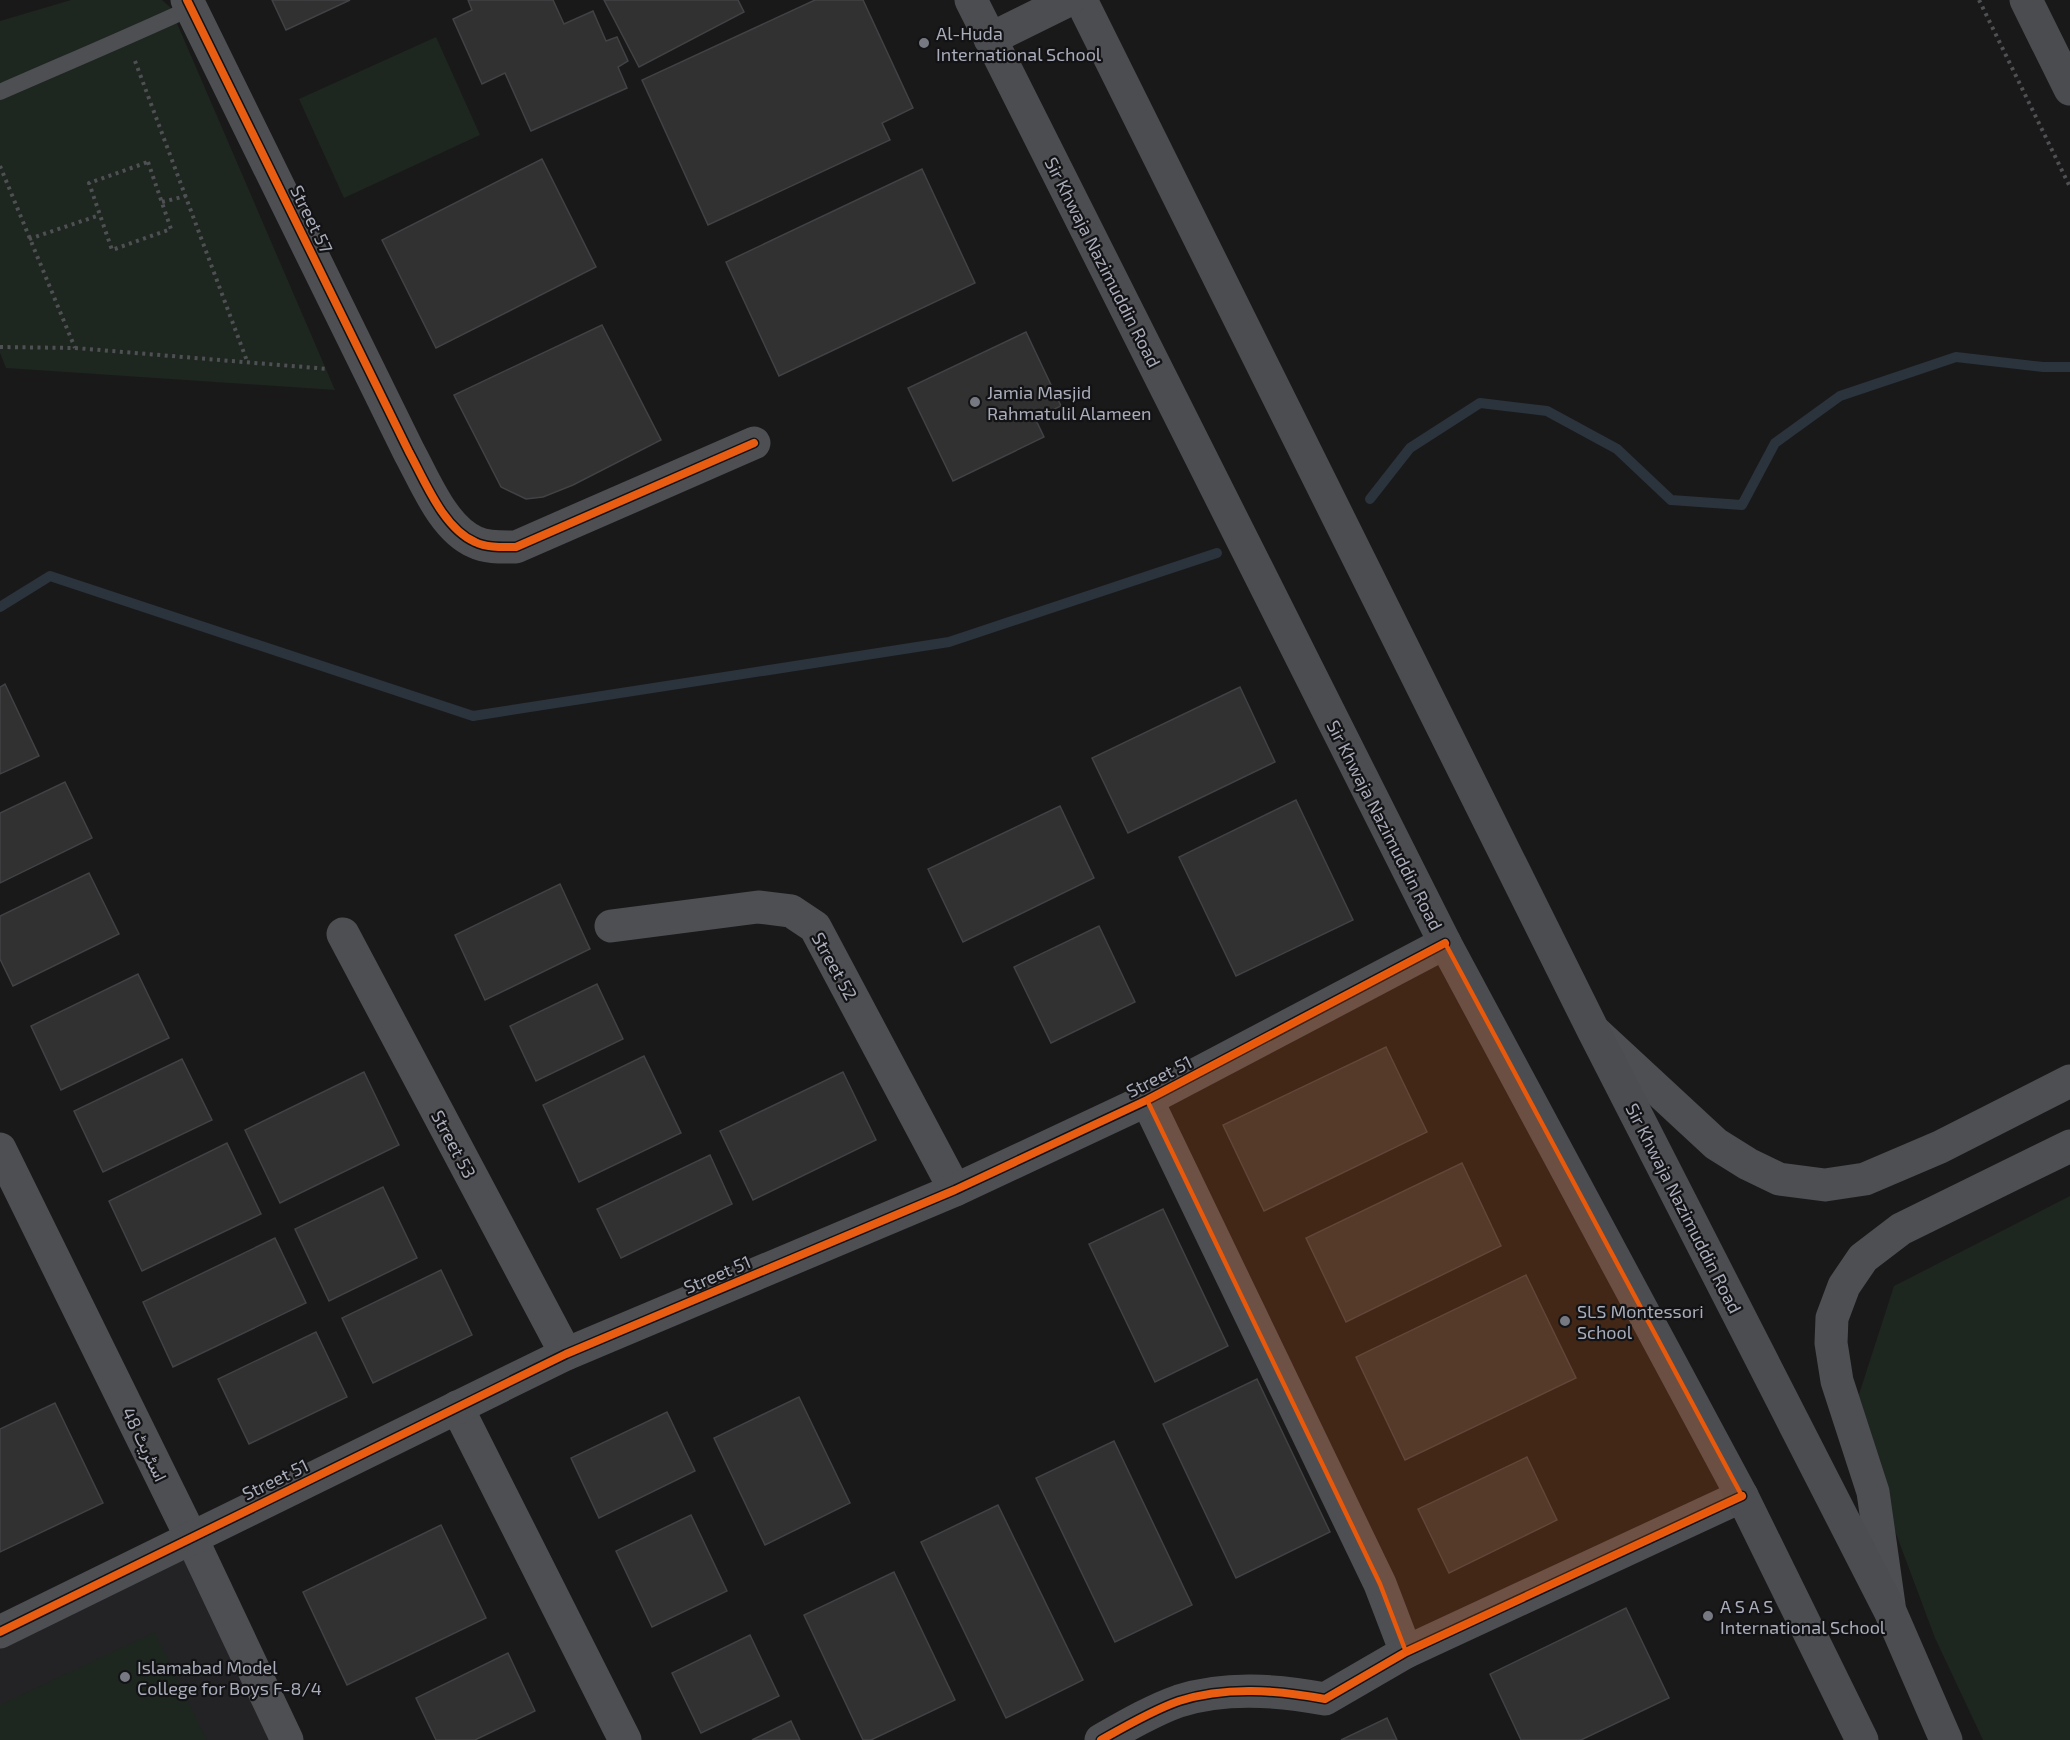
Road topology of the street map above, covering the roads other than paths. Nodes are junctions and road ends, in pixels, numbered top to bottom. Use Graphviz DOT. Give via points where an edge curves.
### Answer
graph roads {
  1 [pos="971,0"];
  2 [pos="1069,0"];
  3 [pos="1081,0"];
  4 [pos="2026,0"];
  5 [pos="189,4"];
  6 [pos="990,39"];
  7 [pos="2070,89"];
  8 [pos="0,92"];
  9 [pos="754,443"];
  10 [pos="611,926"];
  11 [pos="343,934"];
  12 [pos="1445,943"];
  13 [pos="1593,1030"];
  14 [pos="2070,1081"];
  15 [pos="1147,1100"];
  16 [pos="2070,1146"];
  17 [pos="0,1149"];
  18 [pos="955,1190"];
  19 [pos="566,1354"];
  20 [pos="457,1407"];
  21 [pos="1742,1496"];
  22 [pos="191,1537"];
  23 [pos="1890,1611"];
  24 [pos="0,1632"];
  25 [pos="1406,1652"];
  26 [pos="287,1740"];
  27 [pos="625,1740"];
  28 [pos="1101,1740"];
  29 [pos="1862,1740"];
  30 [pos="1946,1740"];
  1 -- 6 [label="main road, Sir Khwaja Nazimuddin Road"];
  2 -- 6 [label="main road"];
  3 -- 13 [label="main road, Sir Khwaja Nazimuddin Road"];
  4 -- 7 [label="main road"];
  5 -- 8 [label="lane" via="126,38"];
  5 -- 9 [label="street, Street 57" via="409,452 447,520 460,532 475,542 516,547"];
  6 -- 12 [label="main road, Sir Khwaja Nazimuddin Road"];
  10 -- 18 [label="street, Street 52" via="758,907 791,911 816,927"];
  11 -- 19 [label="street, Street 53"];
  12 -- 15 [label="street, Street 51"];
  12 -- 21 [label="main road, Sir Khwaja Nazimuddin Road"];
  13 -- 14 [label="street" via="1716,1144 1779,1179 1826,1185 1865,1179 1940,1147"];
  13 -- 23 [label="main road, Sir Khwaja Nazimuddin Road"];
  15 -- 18 [label="street, Street 51"];
  15 -- 25 [label="street" via="1380,1584"];
  16 -- 23 [label="street" via="1901,1229 1863,1258 1844,1286 1832,1318 1831,1343 1837,1381 1873,1492"];
  17 -- 22 [label="street, اسٹریٹ 48"];
  18 -- 19 [label="street, Street 51"];
  19 -- 20 [label="street, Street 51"];
  20 -- 22 [label="street, Street 51"];
  20 -- 27 [label="street"];
  21 -- 25 [label="street"];
  21 -- 29 [label="main road, Sir Khwaja Nazimuddin Road"];
  22 -- 24 [label="street, Street 51"];
  22 -- 26 [label="street, اسٹریٹ 48"];
  23 -- 30 [label="main road, Sir Khwaja Nazimuddin Road"];
  25 -- 28 [label="street" via="1325,1699 1287,1692 1226,1691 1178,1702"];
}
